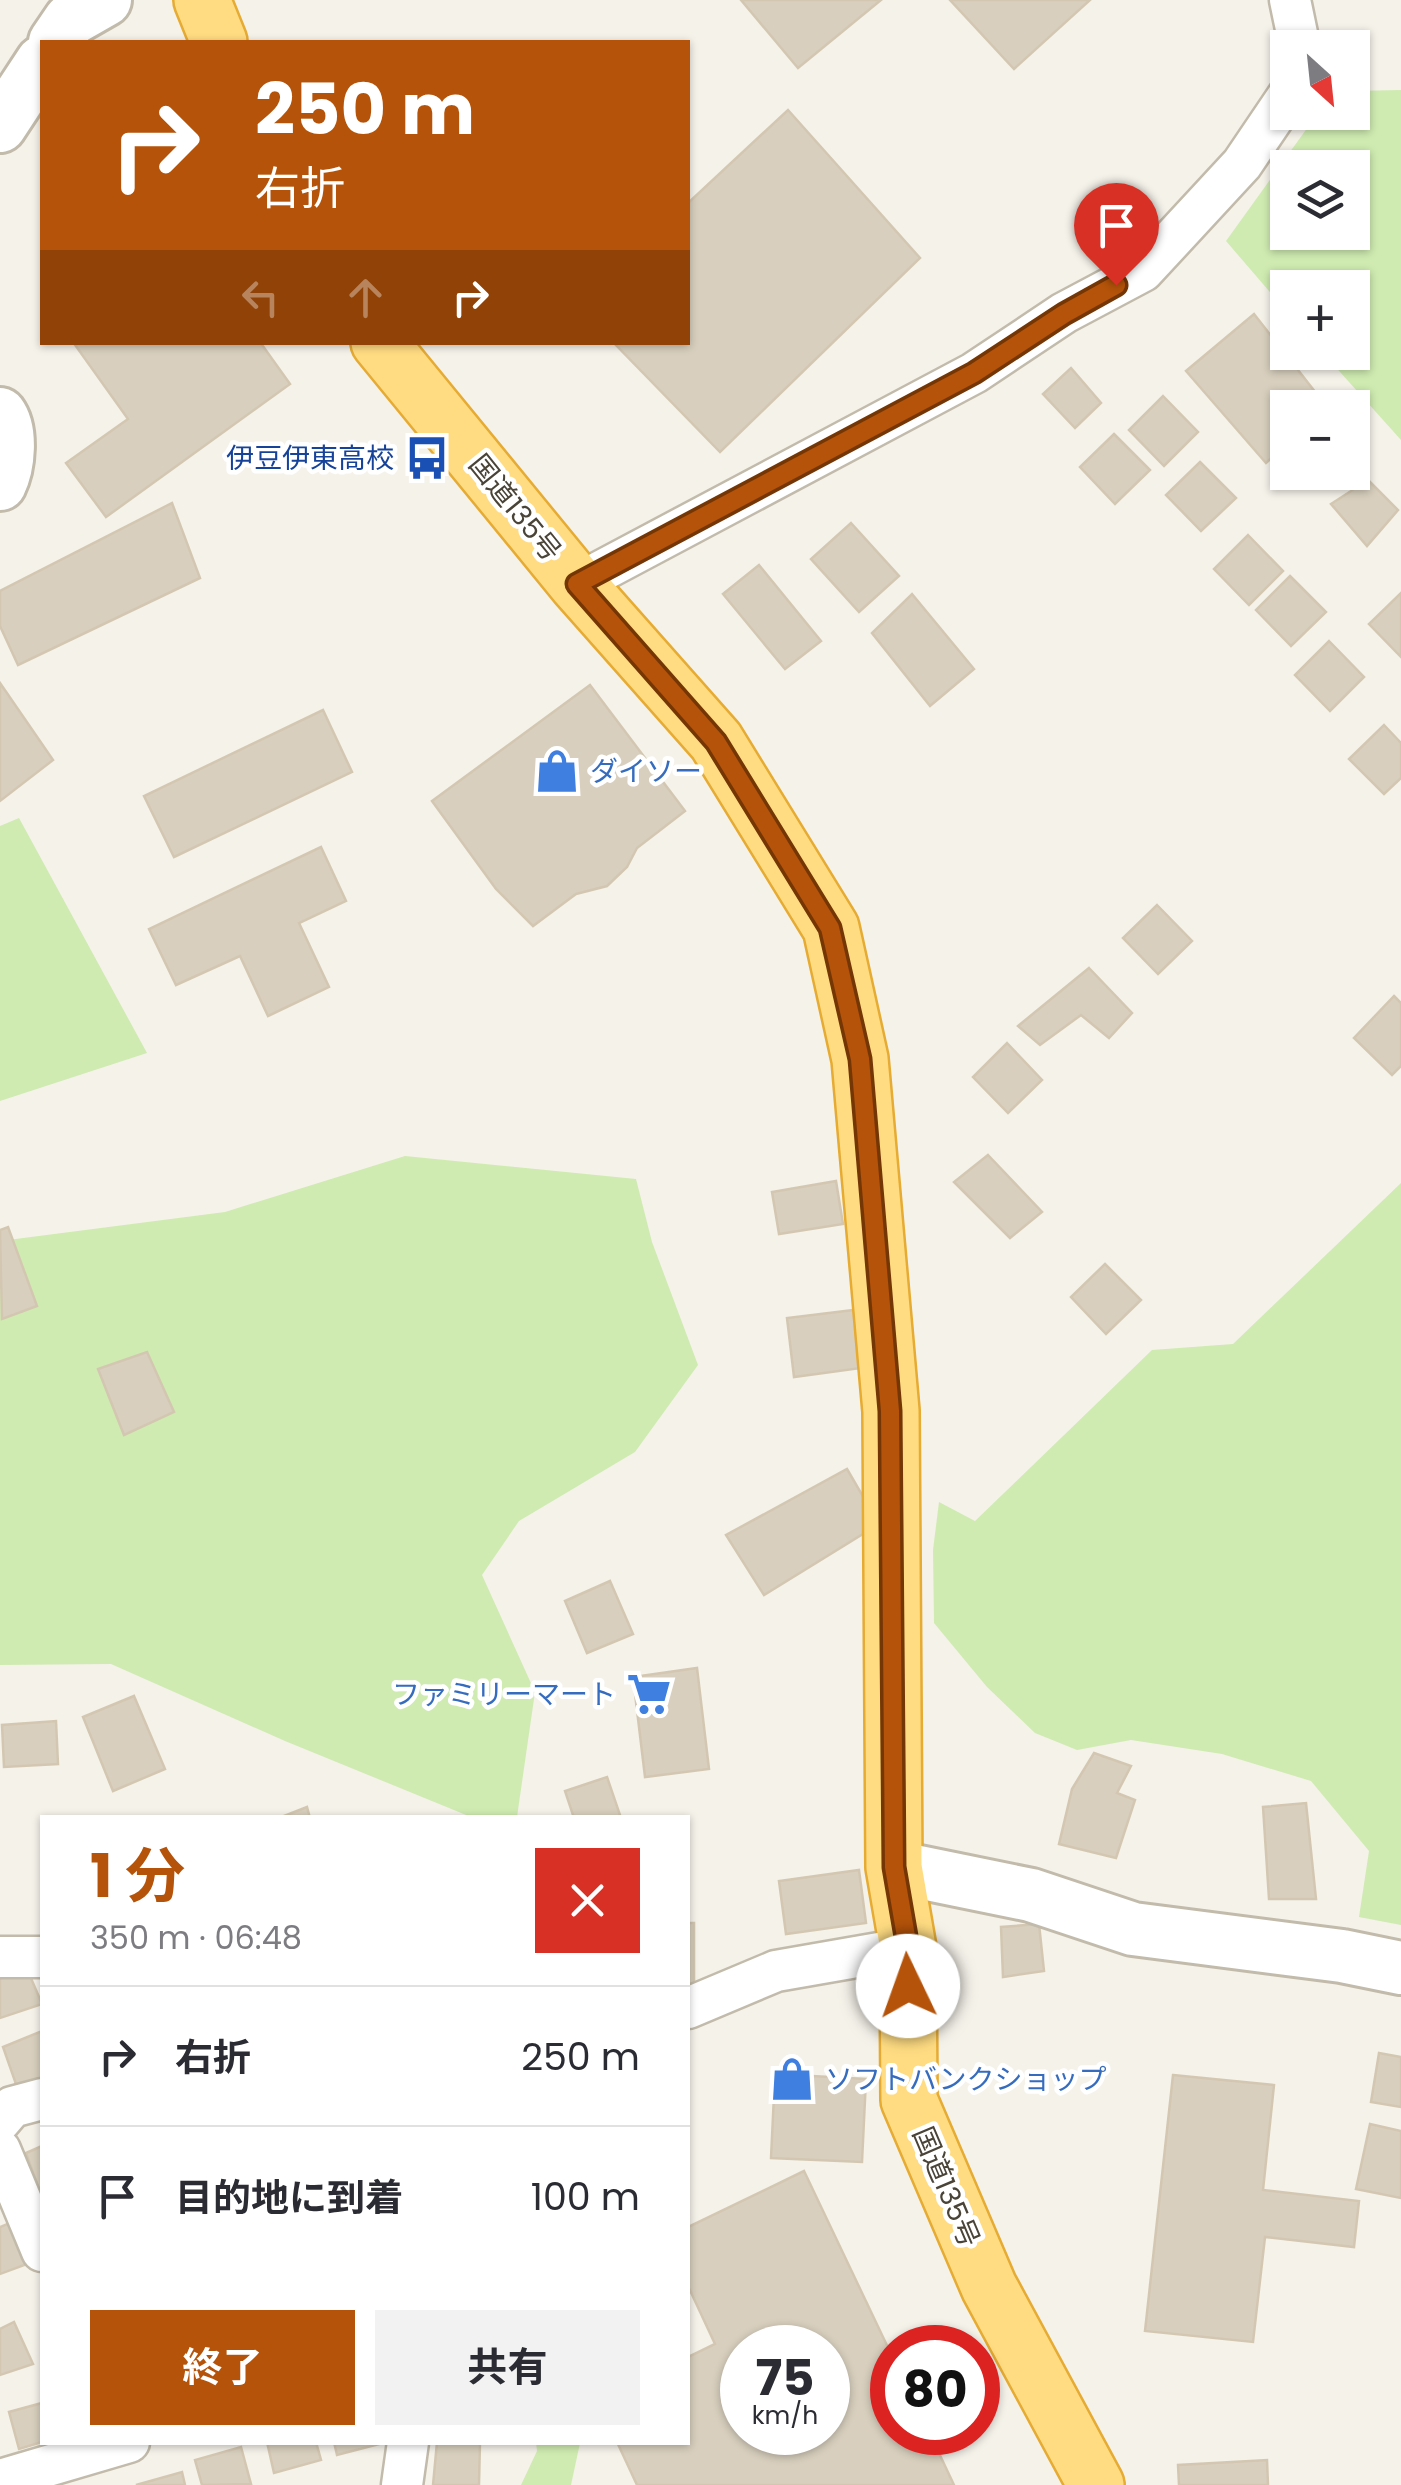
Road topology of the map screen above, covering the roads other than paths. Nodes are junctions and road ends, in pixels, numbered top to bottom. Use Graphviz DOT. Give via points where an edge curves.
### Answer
graph roads {
  1 [pos="105,0"];
  2 [pos="202,0"];
  3 [pos="1290,0"];
  4 [pos="1296,30"];
  5 [pos="56,40"];
  6 [pos="218,40"];
  7 [pos="40,65"];
  8 [pos="1270,123"];
  9 [pos="0,126"];
  10 [pos="382,345"];
  11 [pos="0,414"];
  12 [pos="0,484"];
  13 [pos="577,584"];
  14 [pos="894,1867"];
  15 [pos="908,1948"];
  16 [pos="0,1957"];
  17 [pos="40,1957"];
  18 [pos="1401,1968"];
  19 [pos="690,2007"];
  20 [pos="40,2100"];
  21 [pos="0,2121"];
  22 [pos="0,2150"];
  23 [pos="40,2246"];
  24 [pos="120,2445"];
  25 [pos="408,2445"];
  26 [pos="0,2480"];
  27 [pos="402,2485"];
  28 [pos="1096,2485"];
  1 -- 5 [label="street" via="70,20"];
  2 -- 6 [label="highway"];
  3 -- 4 [label="street"];
  7 -- 9 [label="street"];
  8 -- 13 [label="street" via="1242,164 1142,271 974,373"];
  10 -- 13 [label="highway, 国道135号"];
  11 -- 12 [label="street" via="7,424"];
  13 -- 14 [label="highway, 国道135号" via="716,742 830,928 860,1059 890,1411"];
  14 -- 15 [label="highway, 国道135号"];
  14 -- 18 [label="street" via="1031,1896 1133,1929"];
  15 -- 19 [label="street" via="776,1972"];
  15 -- 28 [label="highway, 国道135号" via="909,2100 989,2287"];
  16 -- 17 [label="street"];
  20 -- 21 [label="street" via="12,2108"];
  22 -- 23 [label="street"];
  24 -- 26 [label="street"];
  25 -- 27 [label="street"];
}
